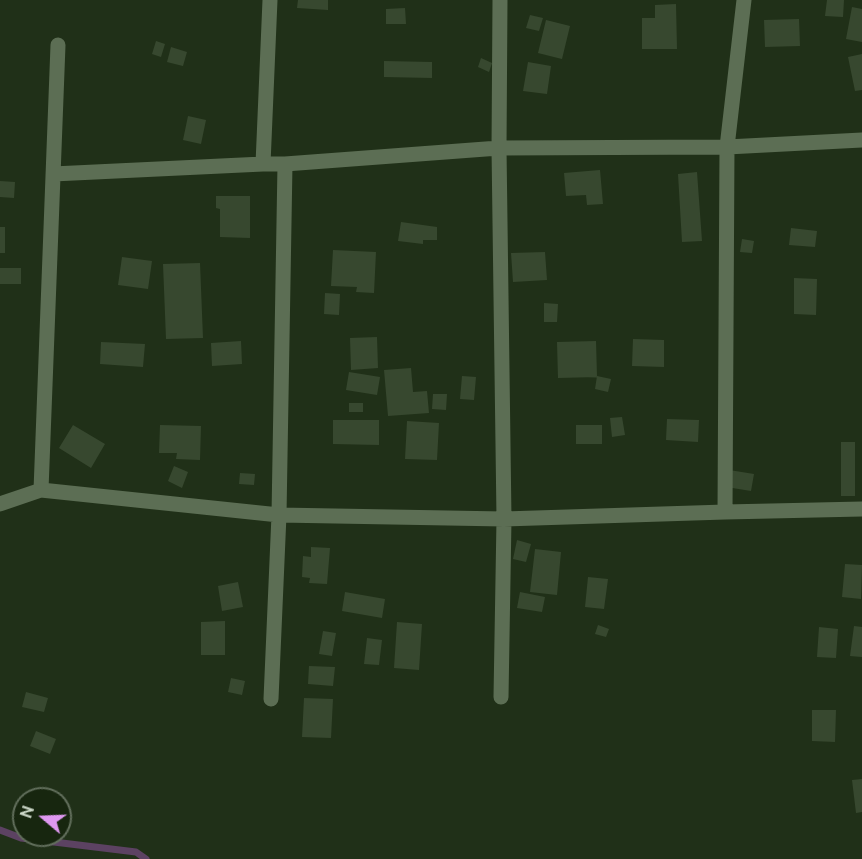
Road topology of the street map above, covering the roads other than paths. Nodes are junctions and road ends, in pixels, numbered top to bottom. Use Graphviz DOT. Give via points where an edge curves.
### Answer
graph roads {
  1 [pos="270,0"];
  2 [pos="500,0"];
  3 [pos="744,0"];
  4 [pos="58,45"];
  5 [pos="862,140"];
  6 [pos="727,147"];
  7 [pos="499,148"];
  8 [pos="263,164"];
  9 [pos="285,164"];
  10 [pos="53,174"];
  11 [pos="41,490"];
  12 [pos="0,504"];
  13 [pos="862,509"];
  14 [pos="726,512"];
  15 [pos="279,515"];
  16 [pos="504,519"];
  17 [pos="501,697"];
  18 [pos="272,699"];
  1 -- 8 [label="street"];
  2 -- 7 [label="street"];
  3 -- 6 [label="street"];
  4 -- 10 [label="street"];
  5 -- 6 [label="street"];
  6 -- 7 [label="street"];
  6 -- 14 [label="street"];
  7 -- 9 [label="street"];
  7 -- 16 [label="street"];
  8 -- 9 [label="street"];
  8 -- 10 [label="street"];
  9 -- 15 [label="street"];
  10 -- 11 [label="street"];
  11 -- 12 [label="street"];
  11 -- 15 [label="street"];
  13 -- 14 [label="street"];
  14 -- 16 [label="street"];
  15 -- 16 [label="street"];
  15 -- 18 [label="street"];
  16 -- 17 [label="street"];
}
